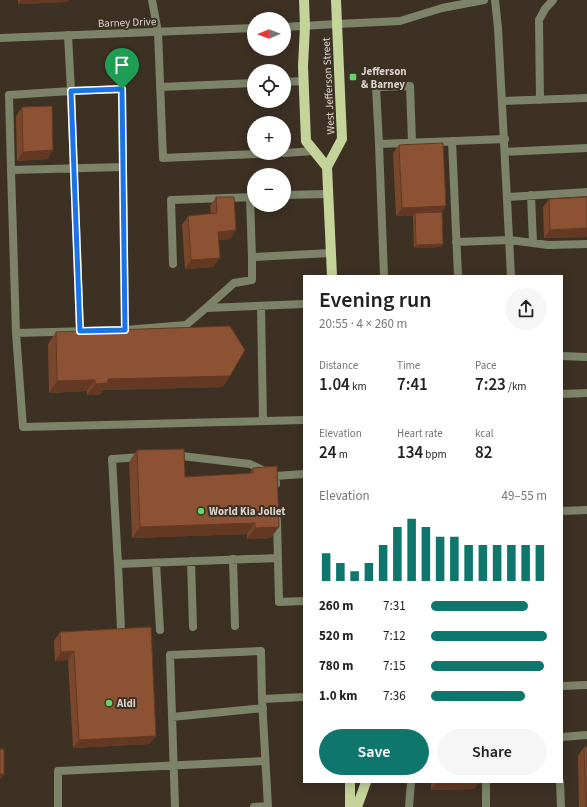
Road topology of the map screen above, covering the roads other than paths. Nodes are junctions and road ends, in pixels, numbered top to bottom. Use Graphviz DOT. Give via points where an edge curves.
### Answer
graph roads {
  1 [pos="152,0"];
  2 [pos="157,0"];
  3 [pos="304,0"];
  4 [pos="336,0"];
  5 [pos="484,0"];
  6 [pos="495,0"];
  7 [pos="553,0"];
  8 [pos="337,24"];
  9 [pos="305,26"];
  10 [pos="291,27"];
  11 [pos="247,28"];
  12 [pos="158,32"];
  13 [pos="68,35"];
  14 [pos="0,38"];
  15 [pos="304,81"];
  16 [pos="291,82"];
  17 [pos="247,83"];
  18 [pos="160,87"];
  19 [pos="71,91"];
  20 [pos="587,98"];
  21 [pos="540,100"];
  22 [pos="503,101"];
  23 [pos="505,139"];
  24 [pos="452,141"];
  25 [pos="412,142"];
  26 [pos="378,144"];
  27 [pos="587,148"];
  28 [pos="314,152"];
  29 [pos="505,152"];
  30 [pos="291,153"];
  31 [pos="247,154"];
  32 [pos="123,167"];
  33 [pos="327,167"];
  34 [pos="73,168"];
  35 [pos="11,170"];
  36 [pos="587,192"];
  37 [pos="328,194"];
  38 [pos="291,195"];
  39 [pos="531,195"];
  40 [pos="247,197"];
  41 [pos="508,197"];
  42 [pos="252,212"];
  43 [pos="510,240"];
  44 [pos="456,242"];
  45 [pos="533,243"];
  46 [pos="587,244"];
  47 [pos="331,253"];
  48 [pos="252,257"];
  49 [pos="173,264"];
  50 [pos="332,275"];
  51 [pos="384,275"];
  52 [pos="458,275"];
  53 [pos="511,275"];
  54 [pos="303,304"];
  55 [pos="260,306"];
  56 [pos="206,308"];
  57 [pos="125,330"];
  58 [pos="80,331"];
  59 [pos="16,333"];
  60 [pos="563,356"];
  61 [pos="587,357"];
  62 [pos="587,393"];
  63 [pos="563,394"];
  64 [pos="303,420"];
  65 [pos="263,421"];
  66 [pos="163,455"];
  67 [pos="149,456"];
  68 [pos="303,474"];
  69 [pos="275,476"];
  70 [pos="276,491"];
  71 [pos="587,510"];
  72 [pos="563,511"];
  73 [pos="276,513"];
  74 [pos="278,558"];
  75 [pos="232,559"];
  76 [pos="191,561"];
  77 [pos="156,563"];
  78 [pos="118,564"];
  79 [pos="303,601"];
  80 [pos="235,626"];
  81 [pos="194,627"];
  82 [pos="160,630"];
  83 [pos="121,631"];
  84 [pos="587,685"];
  85 [pos="563,686"];
  86 [pos="303,697"];
  87 [pos="262,699"];
  88 [pos="263,708"];
  89 [pos="172,716"];
  90 [pos="587,735"];
  91 [pos="563,737"];
  92 [pos="266,761"];
  93 [pos="174,766"];
  94 [pos="350,783"];
  95 [pos="366,783"];
  96 [pos="411,783"];
  97 [pos="486,783"];
  98 [pos="560,783"];
  99 [pos="58,807"];
  100 [pos="175,807"];
  101 [pos="254,807"];
  102 [pos="268,807"];
  103 [pos="350,807"];
  104 [pos="357,807"];
  105 [pos="409,807"];
  106 [pos="486,807"];
  107 [pos="560,807"];
  1 -- 2 [label="street"];
  1 -- 12 [label="street"];
  3 -- 9 [label="main road, West Jefferson Street"];
  4 -- 8 [label="main road, West Jefferson Street"];
  5 -- 8 [label="street" via="442,8 400,21"];
  6 -- 22 [label="street"];
  7 -- 21 [label="street" via="539,20"];
  8 -- 9 [label="street"];
  8 -- 33 [label="main road, West Jefferson Street" via="342,139"];
  9 -- 10 [label="street"];
  9 -- 15 [label="main road, West Jefferson Street"];
  11 -- 12 [label="street, Barney Drive"];
  12 -- 13 [label="street, Barney Drive"];
  12 -- 18 [label="street"];
  13 -- 14 [label="street, Barney Drive"];
  13 -- 19 [label="street"];
  15 -- 16 [label="street"];
  15 -- 28 [label="main road, West Jefferson Street" via="306,141"];
  17 -- 18 [label="street"];
  18 -- 31 [label="street" via="163,158"];
  19 -- 32 [label="street" via="122,89"];
  19 -- 34 [label="street"];
  19 -- 35 [label="street" via="8,96"];
  20 -- 21 [label="street"];
  21 -- 22 [label="street"];
  22 -- 23 [label="street"];
  23 -- 24 [label="street"];
  23 -- 29 [label="street"];
  24 -- 25 [label="street"];
  24 -- 44 [label="street"];
  25 -- 26 [label="street"];
  25 -- 26 [label="street" via="410,86 376,87"];
  26 -- 51 [label="street"];
  27 -- 29 [label="street"];
  28 -- 30 [label="street"];
  28 -- 33 [label="main road, West Jefferson Street"];
  29 -- 41 [label="street"];
  32 -- 34 [label="street"];
  32 -- 57 [label="street"];
  33 -- 37 [label="main road"];
  34 -- 35 [label="street"];
  34 -- 58 [label="street"];
  35 -- 59 [label="street"];
  36 -- 39 [label="street"];
  37 -- 38 [label="street"];
  37 -- 47 [label="main road"];
  39 -- 41 [label="street"];
  39 -- 45 [label="street"];
  40 -- 49 [label="street" via="171,200"];
  41 -- 43 [label="street"];
  42 -- 48 [label="street"];
  43 -- 44 [label="street"];
  43 -- 45 [label="street"];
  43 -- 53 [label="street"];
  44 -- 52 [label="street"];
  45 -- 46 [label="street"];
  47 -- 48 [label="street"];
  47 -- 50 [label="main road"];
  48 -- 56 [label="street" via="252,280 234,283"];
  54 -- 55 [label="street"];
  55 -- 56 [label="street"];
  55 -- 65 [label="street"];
  56 -- 57 [label="street" via="186,325"];
  57 -- 58 [label="street"];
  58 -- 59 [label="street"];
  59 -- 65 [label="street" via="23,427"];
  60 -- 61 [label="street"];
  62 -- 63 [label="street"];
  64 -- 65 [label="street"];
  66 -- 69 [label="street" via="250,464"];
  67 -- 78 [label="street" via="112,459"];
  68 -- 69 [label="street"];
  69 -- 70 [label="street"];
  71 -- 72 [label="street"];
  73 -- 74 [label="street"];
  74 -- 75 [label="street"];
  74 -- 79 [label="street" via="279,602"];
  75 -- 76 [label="street"];
  75 -- 80 [label="street"];
  76 -- 77 [label="street"];
  76 -- 81 [label="street"];
  77 -- 78 [label="street"];
  77 -- 82 [label="street"];
  78 -- 83 [label="street"];
  84 -- 85 [label="street"];
  86 -- 87 [label="street"];
  87 -- 88 [label="street"];
  87 -- 89 [label="street" via="261,651 170,655"];
  88 -- 89 [label="street"];
  88 -- 92 [label="street"];
  89 -- 93 [label="street"];
  90 -- 91 [label="street"];
  92 -- 93 [label="street"];
  92 -- 102 [label="street"];
  93 -- 99 [label="street" via="58,771"];
  93 -- 100 [label="street"];
  94 -- 103 [label="main road"];
  95 -- 104 [label="main road"];
  96 -- 105 [label="street"];
  97 -- 106 [label="street"];
  98 -- 107 [label="street"];
  101 -- 102 [label="street"];
}
